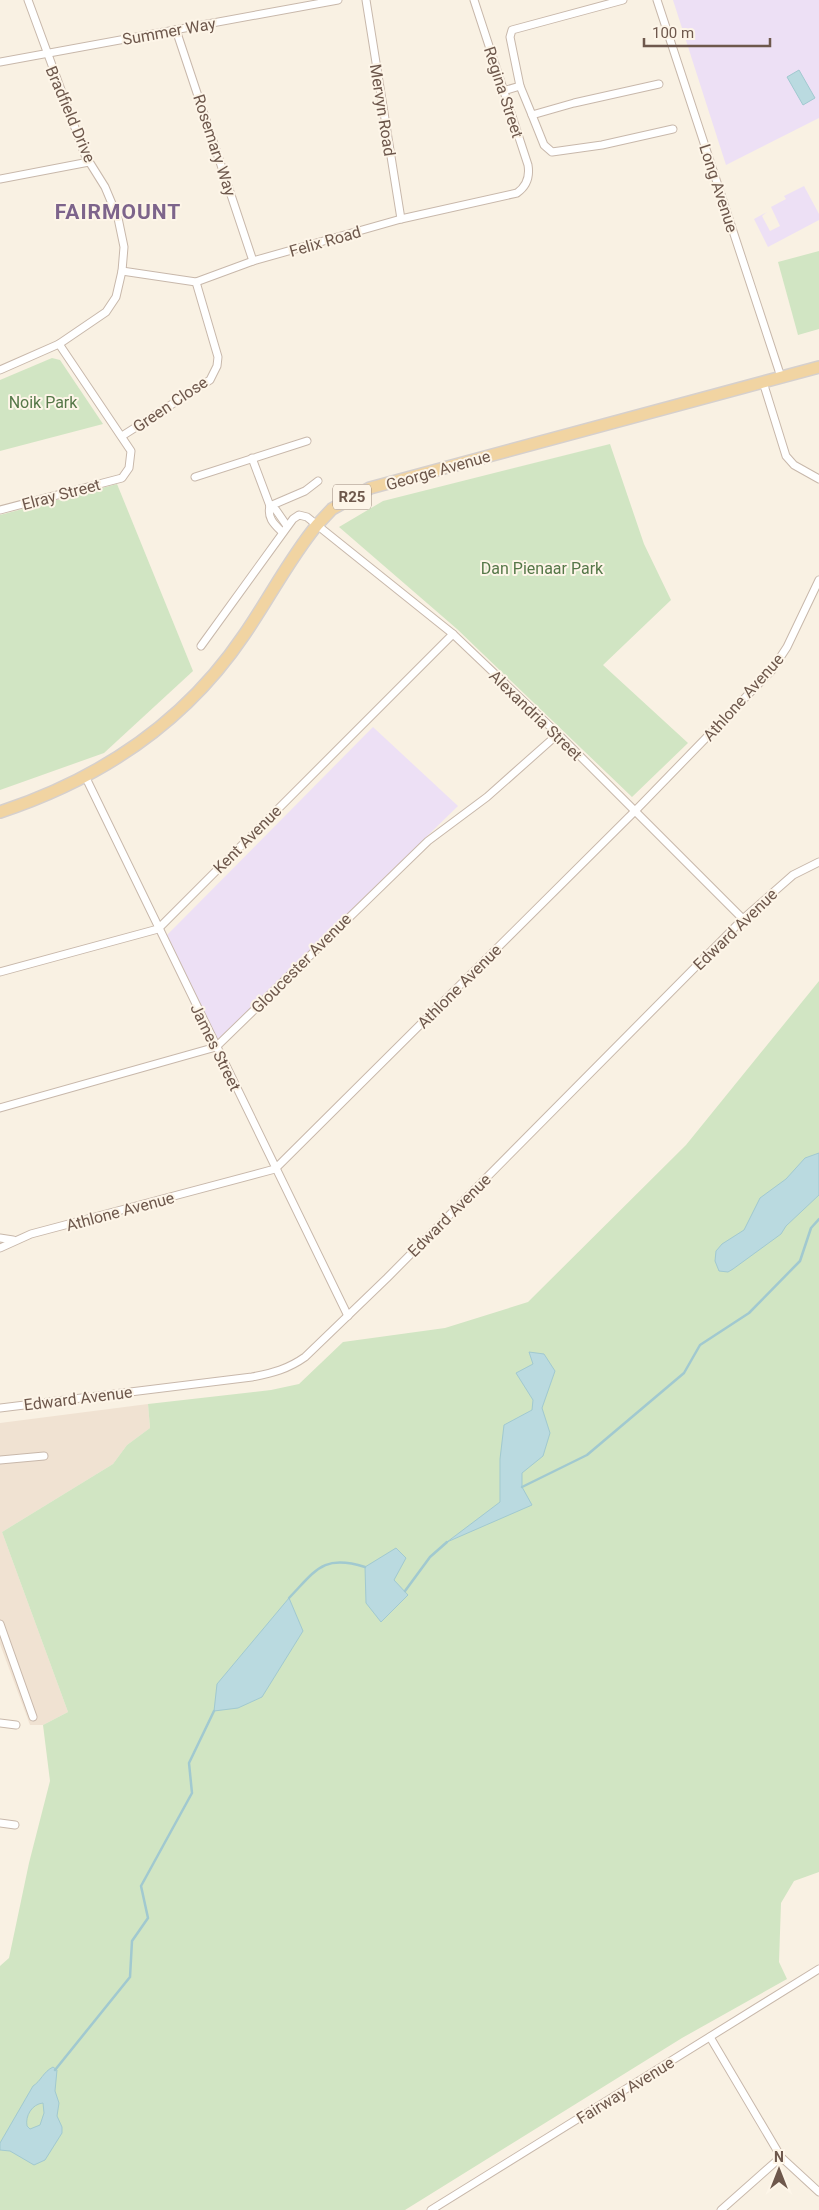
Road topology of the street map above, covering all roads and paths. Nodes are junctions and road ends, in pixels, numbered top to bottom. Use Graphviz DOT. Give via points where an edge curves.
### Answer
graph roads {
  1 [pos="28,0"];
  2 [pos="338,0"];
  3 [pos="366,0"];
  4 [pos="474,0"];
  5 [pos="623,0"];
  6 [pos="658,0"];
  7 [pos="176,30"];
  8 [pos="46,54"];
  9 [pos="0,62"];
  10 [pos="658,84"];
  11 [pos="520,86"];
  12 [pos="503,90"];
  13 [pos="532,115"];
  14 [pos="673,129"];
  15 [pos="89,162"];
  16 [pos="0,179"];
  17 [pos="526,184"];
  18 [pos="401,219"];
  19 [pos="253,261"];
  20 [pos="122,271"];
  21 [pos="196,282"];
  22 [pos="59,344"];
  23 [pos="819,367"];
  24 [pos="0,370"];
  25 [pos="780,377"];
  26 [pos="763,382"];
  27 [pos="122,436"];
  28 [pos="307,441"];
  29 [pos="252,458"];
  30 [pos="195,477"];
  31 [pos="122,478"];
  32 [pos="819,479"];
  33 [pos="318,481"];
  34 [pos="270,506"];
  35 [pos="0,510"];
  36 [pos="317,525"];
  37 [pos="285,529"];
  38 [pos="819,580"];
  39 [pos="453,634"];
  40 [pos="201,646"];
  41 [pos="558,734"];
  42 [pos="86,778"];
  43 [pos="0,812"];
  44 [pos="634,812"];
  45 [pos="819,862"];
  46 [pos="743,919"];
  47 [pos="158,929"];
  48 [pos="0,972"];
  49 [pos="216,1047"];
  50 [pos="0,1108"];
  51 [pos="275,1169"];
  52 [pos="0,1238"];
  53 [pos="13,1240"];
  54 [pos="0,1248"];
  55 [pos="348,1316"];
  56 [pos="0,1408"];
  57 [pos="44,1456"];
  58 [pos="0,1460"];
  59 [pos="0,1624"];
  60 [pos="33,1717"];
  61 [pos="0,1723"];
  62 [pos="16,1725"];
  63 [pos="0,1823"];
  64 [pos="15,1825"];
  65 [pos="819,1969"];
  66 [pos="710,2037"];
  67 [pos="782,2157"];
  68 [pos="819,2192"];
  69 [pos="431,2210"];
  70 [pos="721,2210"];
  1 -- 8 [label="street, Bradfield Drive"];
  2 -- 7 [label="street, Summer Way"];
  3 -- 18 [label="street, Mervyn Road"];
  4 -- 12 [label="street, Regina Street"];
  5 -- 11 [label="street" via="510,31"];
  6 -- 25 [label="street, Long Avenue"];
  7 -- 8 [label="street, Summer Way"];
  7 -- 19 [label="street, Rosemary Way"];
  8 -- 9 [label="street, Summer Way"];
  8 -- 15 [label="street, Bradfield Drive"];
  10 -- 13 [label="street"];
  11 -- 12 [label="street"];
  11 -- 13 [label="street"];
  12 -- 17 [label="street, Regina Street" via="528,165"];
  13 -- 14 [label="street" via="544,145 552,152"];
  15 -- 16 [label="street"];
  15 -- 20 [label="street, Bradfield Drive" via="105,187 118,218 124,243"];
  17 -- 18 [label="street, Felix Road" via="517,193"];
  18 -- 19 [label="street, Felix Road"];
  19 -- 21 [label="street, Felix Road"];
  20 -- 21 [label="street, Felix Road"];
  20 -- 22 [label="street, Bradfield Drive" via="110,309"];
  21 -- 27 [label="street, Green Close" via="218,357 215,372 210,380"];
  22 -- 24 [label="street, Bradfield Drive"];
  22 -- 27 [label="street, Green Close"];
  23 -- 25 [label="main road, George Avenue / R25"];
  25 -- 26 [label="main road, George Avenue / R25"];
  26 -- 32 [label="street" via="786,456 794,465"];
  26 -- 36 [label="main road, George Avenue / R25" via="370,488 332,509"];
  27 -- 31 [label="street, Green Close" via="132,459"];
  28 -- 29 [label="street"];
  29 -- 30 [label="street"];
  29 -- 34 [label="street"];
  31 -- 35 [label="street, Elray Street"];
  33 -- 34 [label="street" via="296,496"];
  34 -- 37 [label="street" via="276,510"];
  34 -- 37 [label="street" via="272,521"];
  36 -- 37 [label="street, Alexandria Street" via="299,515 292,518"];
  36 -- 39 [label="street, Alexandria Street"];
  36 -- 42 [label="main road, George Avenue / R25" via="243,636 190,701 148,736"];
  37 -- 40 [label="street"];
  38 -- 44 [label="street, Athlone Avenue" via="778,664"];
  39 -- 41 [label="street, Alexandria Street"];
  39 -- 47 [label="street, Kent Avenue"];
  41 -- 44 [label="street, Alexandria Street"];
  41 -- 49 [label="street, Gloucester Avenue" via="487,797 428,841"];
  42 -- 43 [label="main road, George Avenue / R25"];
  42 -- 47 [label="street, James Street"];
  44 -- 46 [label="street, Alexandria Street"];
  44 -- 51 [label="street, Athlone Avenue"];
  45 -- 46 [label="street, Edward Avenue" via="793,875"];
  46 -- 55 [label="street, Edward Avenue"];
  47 -- 48 [label="street, Kent Avenue"];
  47 -- 49 [label="street, James Street"];
  49 -- 50 [label="street, Gloucester Avenue"];
  49 -- 51 [label="street, James Street"];
  51 -- 53 [label="street, Athlone Avenue"];
  51 -- 55 [label="street, James Street"];
  52 -- 53 [label="street"];
  53 -- 54 [label="street, Athlone Avenue"];
  55 -- 56 [label="street, Edward Avenue" via="305,1357 279,1372"];
  57 -- 58 [label="street"];
  59 -- 60 [label="street"];
  61 -- 62 [label="street"];
  63 -- 64 [label="street"];
  65 -- 66 [label="street, Fairway Avenue"];
  66 -- 67 [label="street"];
  66 -- 69 [label="street, Fairway Avenue"];
  67 -- 68 [label="street"];
  67 -- 70 [label="street"];
}
